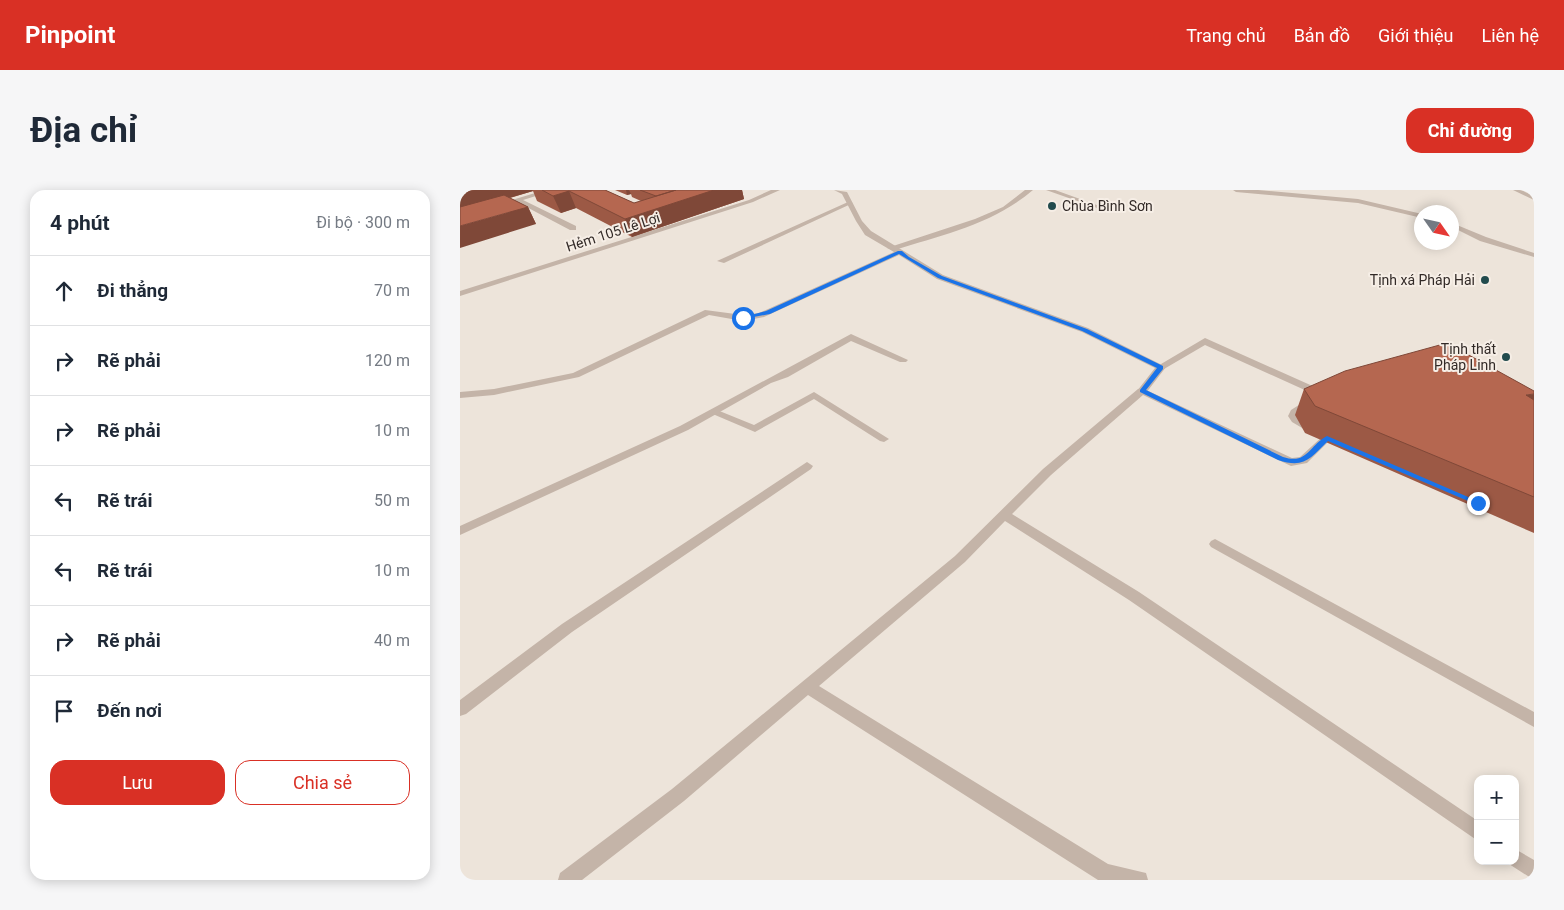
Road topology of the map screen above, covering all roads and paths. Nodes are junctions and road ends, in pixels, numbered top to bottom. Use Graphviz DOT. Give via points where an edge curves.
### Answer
graph roads {
  1 [pos="552,190"];
  2 [pos="773,190"];
  3 [pos="837,190"];
  4 [pos="1030,190"];
  5 [pos="1050,190"];
  6 [pos="1236,190"];
  7 [pos="1516,190"];
  8 [pos="1534,198"];
  9 [pos="518,200"];
  10 [pos="850,203"];
  11 [pos="489,208"];
  12 [pos="1102,208"];
  13 [pos="1414,214"];
  14 [pos="1459,227"];
  15 [pos="573,228"];
  16 [pos="896,250"];
  17 [pos="1534,255"];
  18 [pos="721,262"];
  19 [pos="460,294"];
  20 [pos="903,360"];
  21 [pos="1161,367"];
  22 [pos="1142,391"];
  23 [pos="460,395"];
  24 [pos="713,412"];
  25 [pos="884,439"];
  26 [pos="807,466"];
  27 [pos="1004,515"];
  28 [pos="460,531"];
  29 [pos="1215,544"];
  30 [pos="808,687"];
  31 [pos="460,708"];
  32 [pos="1534,720"];
  33 [pos="1474,829"];
  34 [pos="1519,861"];
  35 [pos="1534,871"];
  36 [pos="567,880"];
  37 [pos="1139,880"];
  1 -- 9 [label="street"];
  2 -- 19 [label="street, Hẻm 105 Lê Lợi" via="741,204"];
  3 -- 10 [label="street" via="845,193"];
  4 -- 16 [label="street" via="1006,207"];
  5 -- 12 [label="street"];
  6 -- 13 [label="street" via="1358,201"];
  7 -- 8 [label="street"];
  9 -- 11 [label="street"];
  9 -- 15 [label="street"];
  10 -- 16 [label="street" via="868,233"];
  10 -- 18 [label="street"];
  14 -- 17 [label="street" via="1483,239"];
  16 -- 21 [label="street" via="940,277 1084,330"];
  16 -- 23 [label="street" via="761,315 743,318 708,312 576,375 494,392"];
  20 -- 24 [label="street" via="851,338"];
  21 -- 22 [label="street"];
  21 -- 22 [label="street" via="1205,342 1327,392 1293,416 1308,429 1332,440 1304,460 1291,462"];
  22 -- 27 [label="street" via="1047,472"];
  24 -- 25 [label="street" via="755,429 814,395"];
  24 -- 28 [label="street"];
  26 -- 31 [label="street" via="567,628"];
  27 -- 30 [label="street" via="960,559"];
  27 -- 33 [label="street" via="1134,596"];
  29 -- 32 [label="street"];
  30 -- 36 [label="street" via="678,795"];
  30 -- 37 [label="street" via="1105,873"];
  34 -- 35 [label="street"];
}
